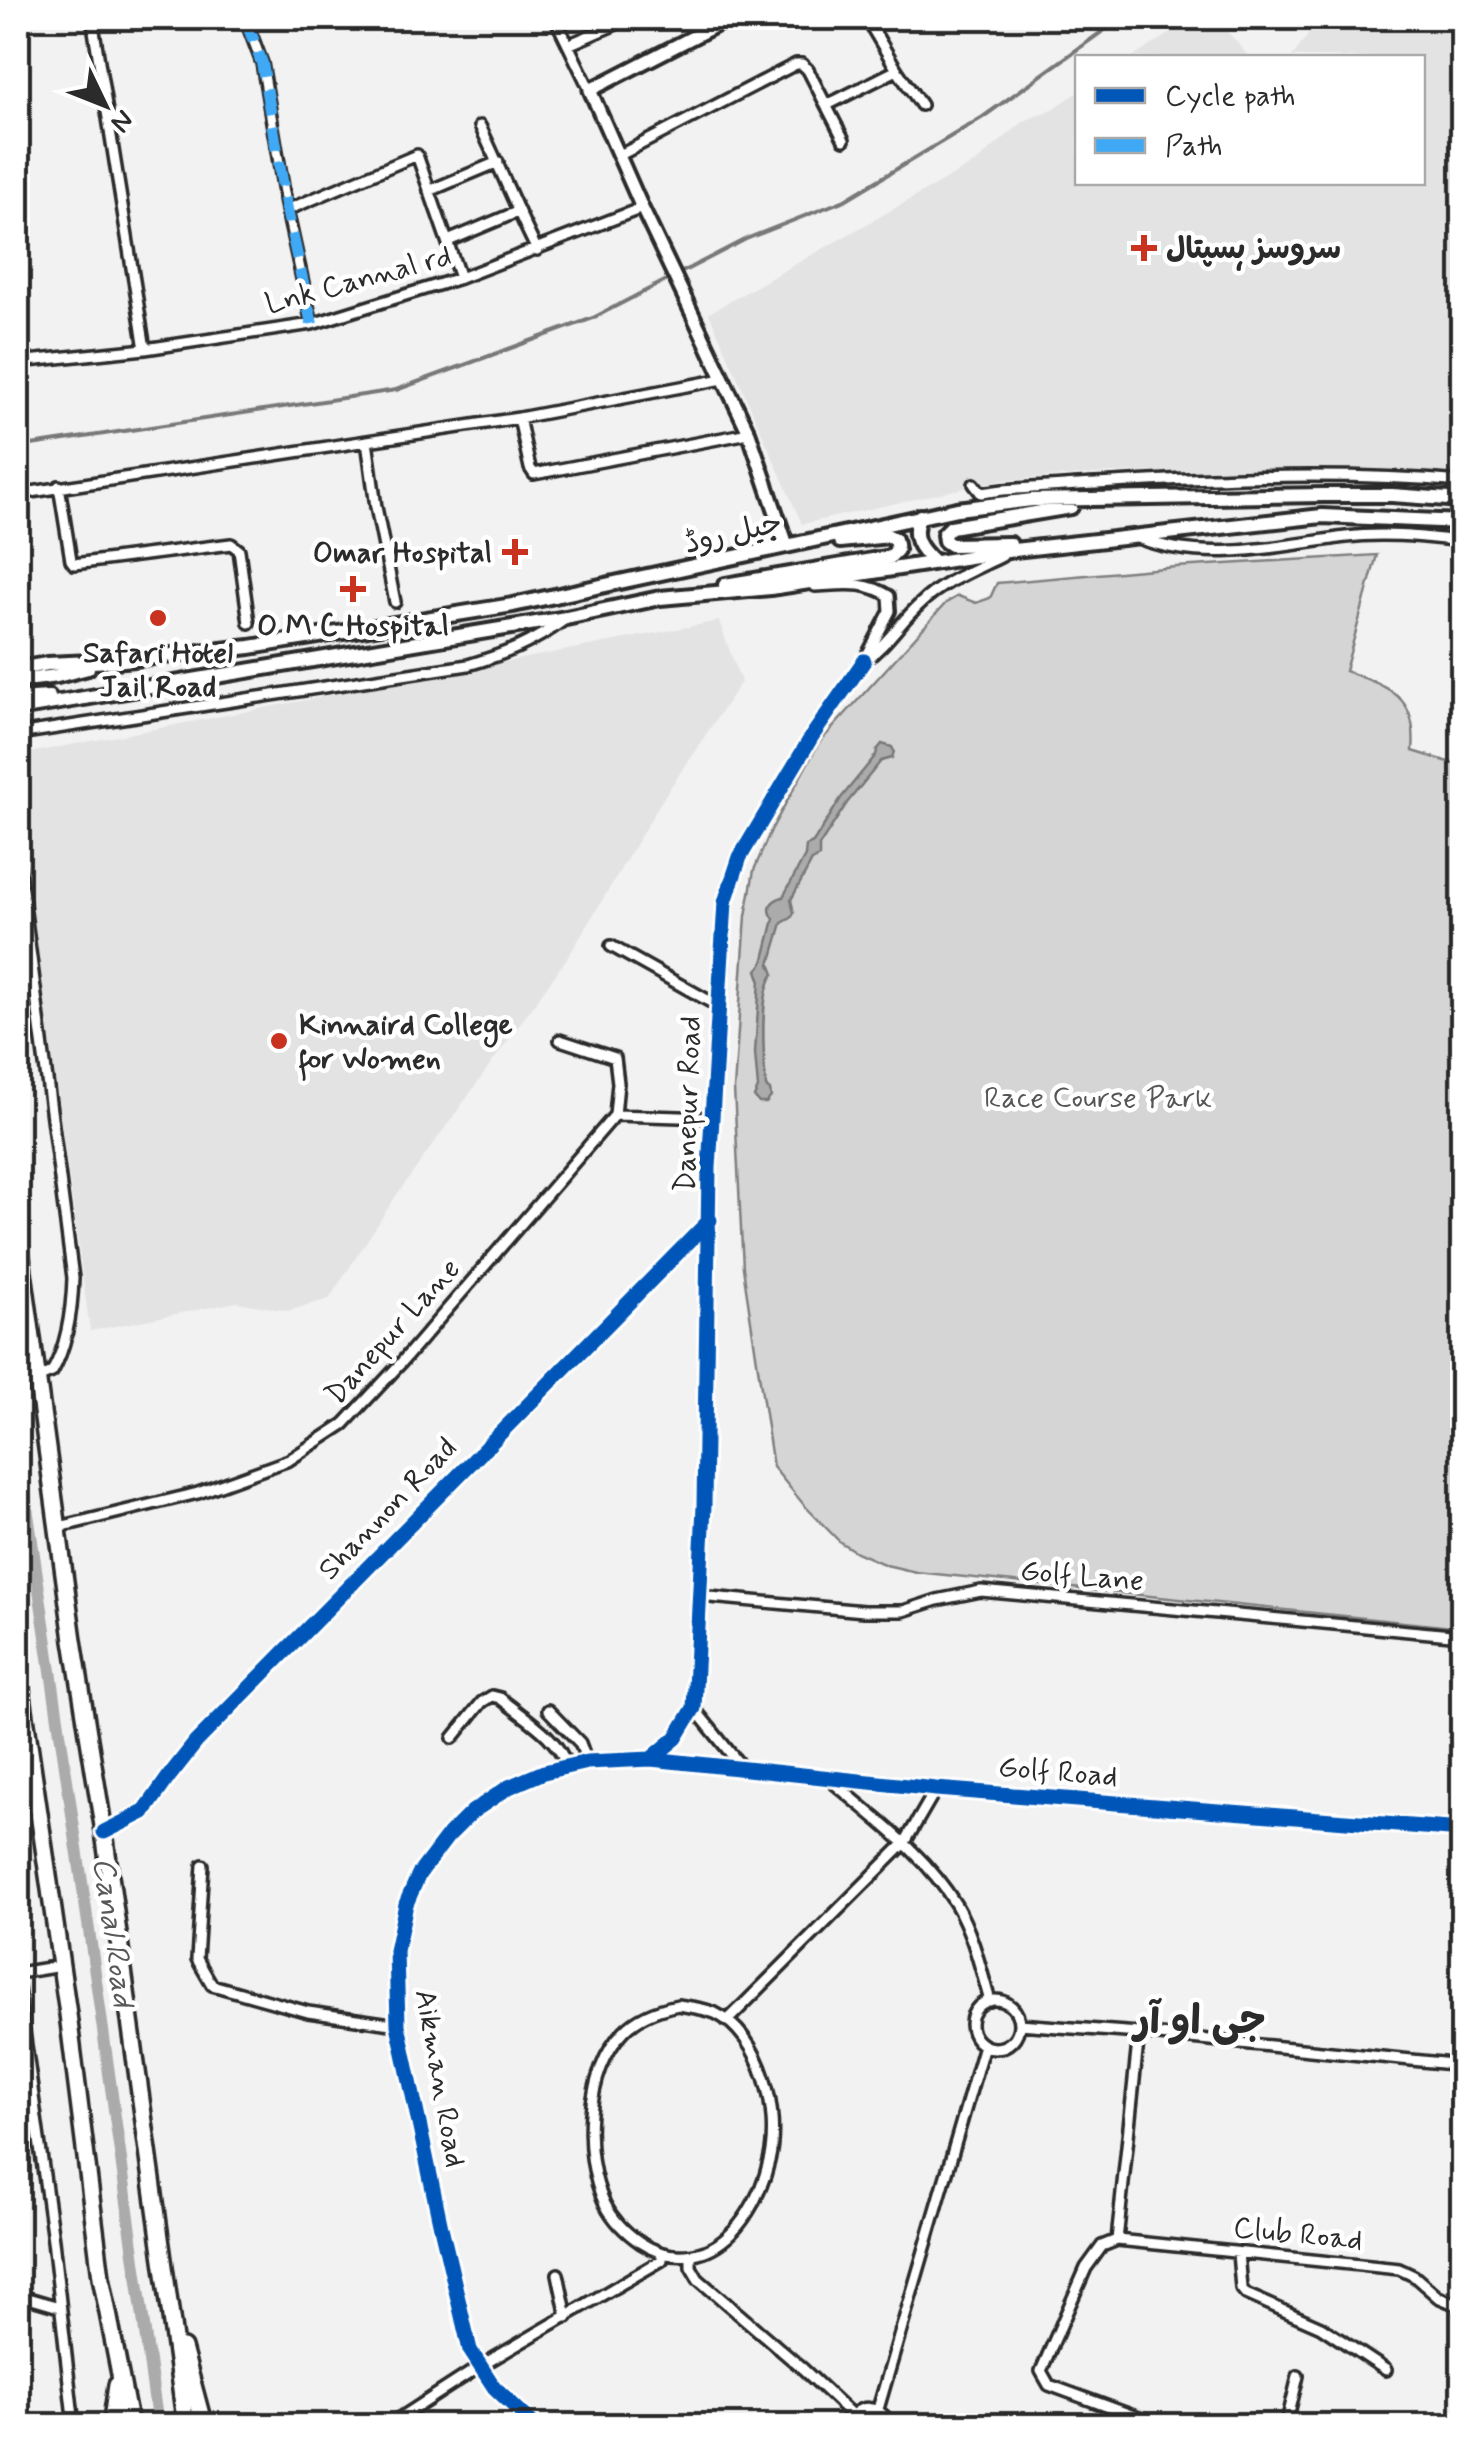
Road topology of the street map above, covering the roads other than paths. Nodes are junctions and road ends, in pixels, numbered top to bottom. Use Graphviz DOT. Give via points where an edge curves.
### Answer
graph roads {
  1 [pos="92,18"];
  2 [pos="245,18"];
  3 [pos="555,18"];
  4 [pos="630,18"];
  5 [pos="730,18"];
  6 [pos="868,21"];
  7 [pos="568,45"];
  8 [pos="897,70"];
  9 [pos="590,90"];
  10 [pos="827,105"];
  11 [pos="921,105"];
  12 [pos="480,126"];
  13 [pos="844,140"];
  14 [pos="618,156"];
  15 [pos="498,162"];
  16 [pos="430,192"];
  17 [pos="642,208"];
  18 [pos="287,210"];
  19 [pos="518,212"];
  20 [pos="448,240"];
  21 [pos="537,250"];
  22 [pos="460,278"];
  23 [pos="312,324"];
  24 [pos="145,349"];
  25 [pos="18,362"];
  26 [pos="723,379"];
  27 [pos="519,418"];
  28 [pos="748,433"];
  29 [pos="368,441"];
  30 [pos="1462,482"];
  31 [pos="974,484"];
  32 [pos="60,486"];
  33 [pos="18,494"];
  34 [pos="1462,500"];
  35 [pos="1109,501"];
  36 [pos="920,516"];
  37 [pos="1462,522"];
  38 [pos="1134,536"];
  39 [pos="1092,540"];
  40 [pos="1462,540"];
  41 [pos="788,545"];
  42 [pos="1014,550"];
  43 [pos="934,562"];
  44 [pos="771,588"];
  45 [pos="660,598"];
  46 [pos="396,602"];
  47 [pos="566,618"];
  48 [pos="249,623"];
  49 [pos="114,661"];
  50 [pos="864,661"];
  51 [pos="18,669"];
  52 [pos="18,681"];
  53 [pos="18,699"];
  54 [pos="72,701"];
  55 [pos="18,709"];
  56 [pos="18,734"];
  57 [pos="18,859"];
  58 [pos="611,946"];
  59 [pos="718,1006"];
  60 [pos="560,1040"];
  61 [pos="614,1116"];
  62 [pos="712,1118"];
  63 [pos="710,1220"];
  64 [pos="18,1235"];
  65 [pos="39,1377"];
  66 [pos="59,1527"];
  67 [pos="698,1596"];
  68 [pos="1462,1636"];
  69 [pos="18,1668"];
  70 [pos="694,1708"];
  71 [pos="548,1710"];
  72 [pos="453,1738"];
  73 [pos="651,1759"];
  74 [pos="587,1762"];
  75 [pos="567,1767"];
  76 [pos="744,1770"];
  77 [pos="826,1776"];
  78 [pos="936,1789"];
  79 [pos="1462,1830"];
  80 [pos="104,1832"];
  81 [pos="904,1844"];
  82 [pos="202,1864"];
  83 [pos="60,1966"];
  84 [pos="18,1973"];
  85 [pos="18,1988"];
  86 [pos="990,2001"];
  87 [pos="727,2021"];
  88 [pos="1019,2024"];
  89 [pos="398,2025"];
  90 [pos="1139,2033"];
  91 [pos="984,2044"];
  92 [pos="1462,2065"];
  93 [pos="1117,2240"];
  94 [pos="1238,2252"];
  95 [pos="662,2254"];
  96 [pos="691,2255"];
  97 [pos="558,2274"];
  98 [pos="18,2294"];
  99 [pos="168,2296"];
  100 [pos="59,2306"];
  101 [pos="1462,2307"];
  102 [pos="567,2317"];
  103 [pos="480,2366"];
  104 [pos="1386,2370"];
  105 [pos="118,2374"];
  106 [pos="1298,2376"];
  107 [pos="878,2409"];
  108 [pos="851,2414"];
  109 [pos="74,2426"];
  110 [pos="111,2426"];
  111 [pos="130,2426"];
  112 [pos="186,2426"];
  113 [pos="204,2426"];
  114 [pos="388,2426"];
  115 [pos="534,2426"];
  116 [pos="846,2426"];
  117 [pos="891,2426"];
  118 [pos="1161,2426"];
  119 [pos="1286,2426"];
  1 -- 24 [label="street"];
  2 -- 18 [label="street" via="262,63"];
  3 -- 7 [label="street"];
  4 -- 7 [label="street"];
  5 -- 9 [label="street"];
  6 -- 8 [label="street"];
  7 -- 9 [label="street"];
  8 -- 10 [label="street"];
  8 -- 11 [label="street"];
  9 -- 14 [label="street"];
  10 -- 13 [label="street"];
  10 -- 14 [label="street" via="808,70 796,64"];
  12 -- 15 [label="street"];
  14 -- 17 [label="street"];
  15 -- 16 [label="street"];
  15 -- 19 [label="street"];
  16 -- 18 [label="street" via="417,155"];
  16 -- 20 [label="street"];
  17 -- 21 [label="street, Lnk Cannal rd"];
  17 -- 26 [label="street"];
  18 -- 23 [label="street"];
  19 -- 20 [label="street"];
  19 -- 21 [label="street"];
  20 -- 22 [label="street"];
  21 -- 22 [label="street, Lnk Cannal rd"];
  22 -- 23 [label="street, Lnk Cannal rd"];
  23 -- 24 [label="street, Lnk Cannal rd"];
  24 -- 25 [label="street, Lnk Cannal rd"];
  26 -- 27 [label="street"];
  26 -- 28 [label="street"];
  27 -- 28 [label="street" via="534,474"];
  27 -- 29 [label="street"];
  28 -- 41 [label="street"];
  29 -- 32 [label="street"];
  29 -- 46 [label="street"];
  30 -- 31 [label="street" via="1226,477 981,493"];
  32 -- 33 [label="street"];
  32 -- 48 [label="street" via="74,564 231,544 240,550"];
  34 -- 35 [label="main road, جیل روڈ" via="1324,495"];
  35 -- 36 [label="main road, جیل روڈ" via="1032,500"];
  35 -- 39 [label="main road" via="952,527 944,534 955,546"];
  36 -- 41 [label="main road, جیل روڈ"];
  36 -- 43 [label="main road" via="917,543"];
  37 -- 38 [label="main road, جیل روڈ" via="1322,516"];
  38 -- 39 [label="main road, جیل روڈ"];
  38 -- 40 [label="street" via="1160,546 1223,550 1389,534"];
  39 -- 42 [label="main road, جیل روڈ"];
  41 -- 45 [label="main road" via="889,536 897,544 890,556"];
  41 -- 49 [label="main road, جیل روڈ" via="513,605"];
  42 -- 43 [label="main road, جیل روڈ"];
  42 -- 50 [label="street, Danepur Road" via="942,586"];
  43 -- 44 [label="main road, جیل روڈ"];
  44 -- 45 [label="main road, جیل روڈ"];
  44 -- 50 [label="street, Danepur Road" via="863,584 889,596 890,611"];
  45 -- 47 [label="main road, جیل روڈ"];
  47 -- 54 [label="main road, جیل روڈ"];
  47 -- 56 [label="street" via="526,645 468,665"];
  49 -- 51 [label="main road, جیل روڈ"];
  49 -- 52 [label="main road"];
  50 -- 59 [label="street, Danepur Road" via="740,857 725,902"];
  53 -- 54 [label="main road"];
  54 -- 55 [label="main road, جیل روڈ"];
  57 -- 65 [label="street" via="73,1278 63,1348 52,1372"];
  58 -- 59 [label="street"];
  59 -- 62 [label="street, Danepur Road"];
  60 -- 61 [label="street" via="614,1058"];
  61 -- 62 [label="street"];
  61 -- 66 [label="street, Danepur Lane" via="344,1424 271,1467 198,1493"];
  62 -- 63 [label="street, Danepur Road"];
  63 -- 67 [label="street, Danepur Road"];
  63 -- 80 [label="street, Shannon Road" via="196,1742 144,1812"];
  64 -- 65 [label="highway"];
  65 -- 66 [label="highway"];
  66 -- 80 [label="highway"];
  67 -- 68 [label="street, Golf Lane" via="903,1611 981,1591"];
  67 -- 70 [label="street, Danepur Road"];
  69 -- 83 [label="highway"];
  70 -- 73 [label="street" via="676,1738"];
  70 -- 76 [label="street"];
  71 -- 74 [label="street" via="580,1743"];
  72 -- 75 [label="street" via="482,1702 500,1698 549,1738"];
  73 -- 74 [label="street, Aikman Road"];
  73 -- 76 [label="street, Golf Road"];
  74 -- 75 [label="street, Aikman Road"];
  75 -- 89 [label="street, Aikman Road" via="509,1787 472,1812 420,1874 396,1951"];
  76 -- 77 [label="street, Golf Road"];
  77 -- 78 [label="street, Golf Road"];
  77 -- 81 [label="street"];
  78 -- 79 [label="street, Golf Road"];
  78 -- 81 [label="street"];
  80 -- 99 [label="highway"];
  81 -- 86 [label="street" via="957,1908"];
  81 -- 87 [label="street"];
  82 -- 89 [label="street" via="197,1959 212,1985 308,2012"];
  83 -- 84 [label="street"];
  83 -- 105 [label="highway"];
  85 -- 100 [label="street"];
  86 -- 88 [label="street" via="1014,2009"];
  86 -- 91 [label="street" via="978,2008 972,2025"];
  87 -- 95 [label="street" via="696,2008 662,2008 622,2032 598,2074 592,2162 606,2206 626,2232"];
  87 -- 96 [label="street" via="765,2080 772,2148 743,2220 724,2240"];
  88 -- 90 [label="street"];
  88 -- 91 [label="street" via="1003,2047"];
  89 -- 103 [label="street, Aikman Road" via="470,2350"];
  90 -- 92 [label="street"];
  90 -- 93 [label="street"];
  91 -- 107 [label="street"];
  93 -- 94 [label="street, Club Road"];
  93 -- 118 [label="street" via="1102,2246 1086,2268 1042,2371 1049,2385"];
  94 -- 101 [label="street, Club Road" via="1399,2269"];
  94 -- 104 [label="street" via="1246,2294 1321,2327"];
  95 -- 96 [label="street"];
  95 -- 102 [label="street" via="662,2260"];
  96 -- 108 [label="street" via="698,2279"];
  97 -- 102 [label="street"];
  98 -- 100 [label="street"];
  99 -- 112 [label="highway"];
  99 -- 113 [label="highway"];
  100 -- 109 [label="street"];
  102 -- 103 [label="street"];
  103 -- 114 [label="street"];
  103 -- 115 [label="street, Aikman Road"];
  105 -- 110 [label="highway"];
  105 -- 111 [label="highway"];
  106 -- 119 [label="street"];
  107 -- 108 [label="street"];
  107 -- 117 [label="street"];
  108 -- 116 [label="street"];
}
